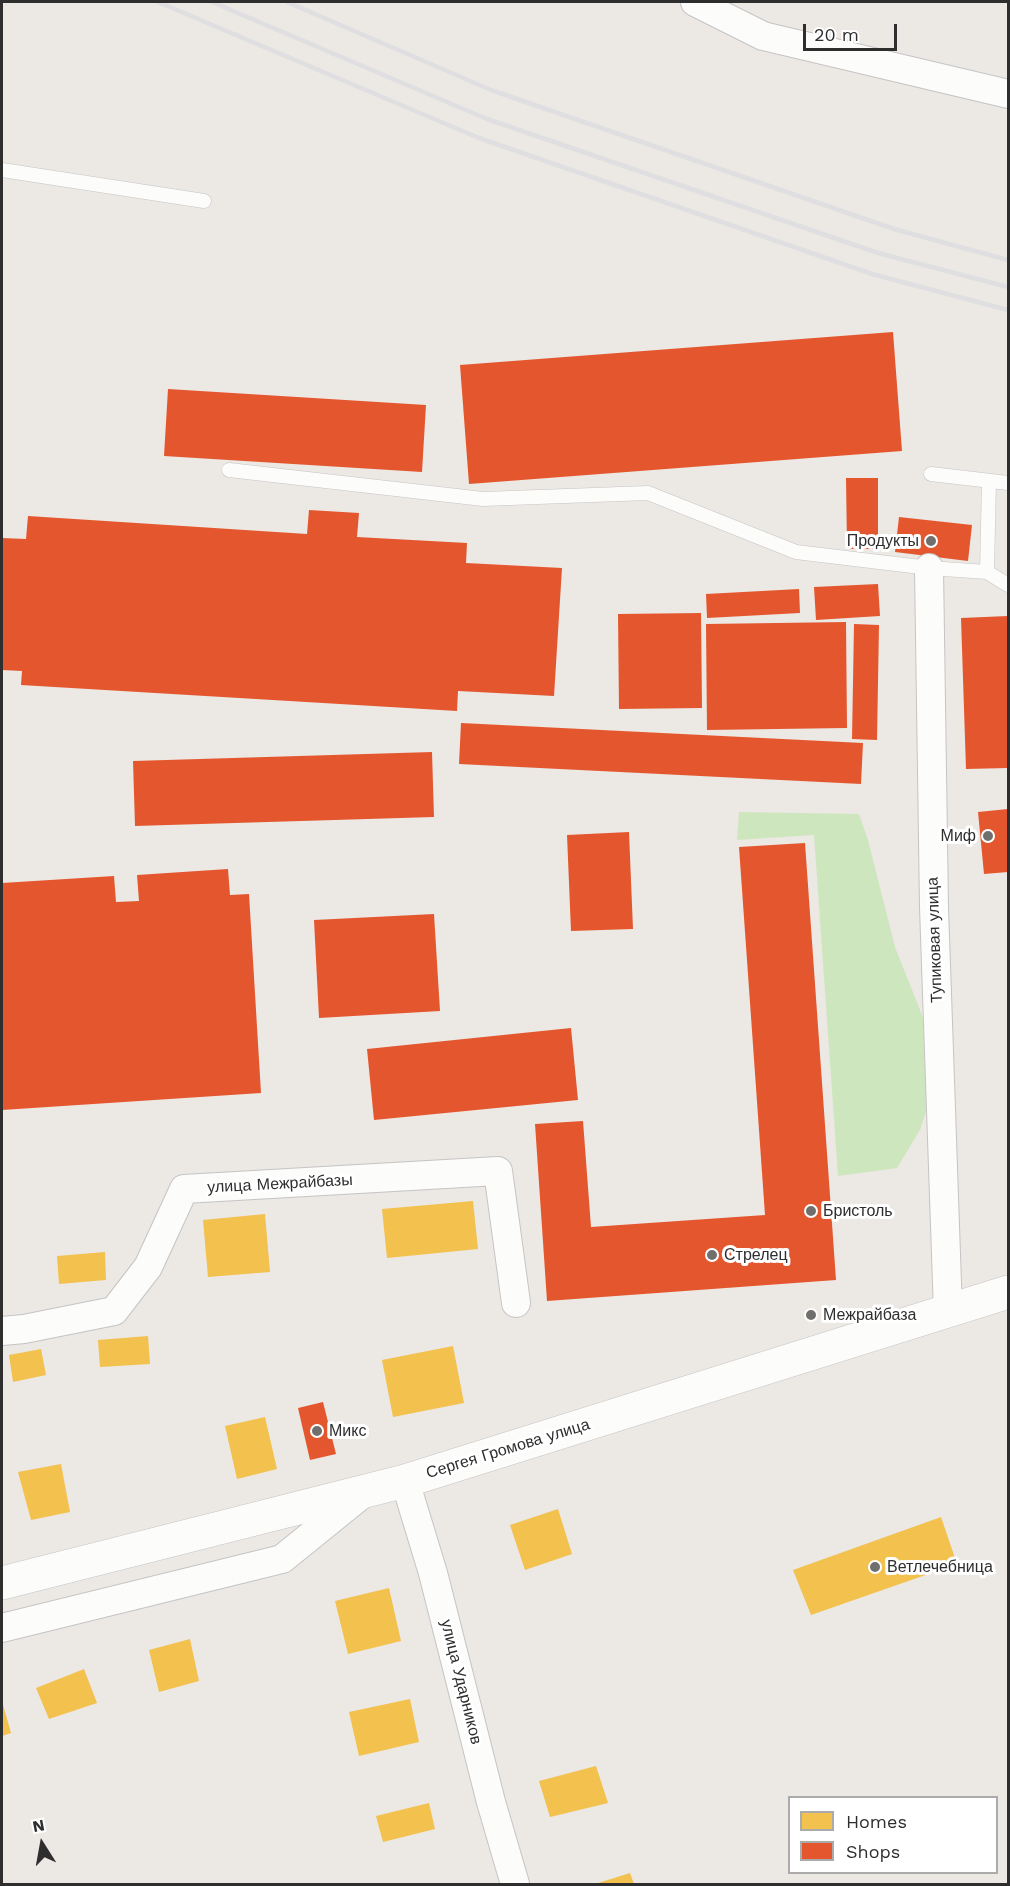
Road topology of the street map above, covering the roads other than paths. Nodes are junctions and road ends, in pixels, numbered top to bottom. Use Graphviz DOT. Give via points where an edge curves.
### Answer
graph roads {
  1 [pos="695,2"];
  2 [pos="1008,94"];
  3 [pos="2,170"];
  4 [pos="204,201"];
  5 [pos="229,470"];
  6 [pos="931,474"];
  7 [pos="990,481"];
  8 [pos="1008,483"];
  9 [pos="929,568"];
  10 [pos="987,572"];
  11 [pos="1008,585"];
  12 [pos="1008,1292"];
  13 [pos="516,1303"];
  14 [pos="948,1312"];
  15 [pos="2,1330"];
  16 [pos="405,1481"];
  17 [pos="366,1491"];
  18 [pos="2,1583"];
  19 [pos="2,1628"];
  20 [pos="515,1884"];
  1 -- 2 [label="street" via="763,36"];
  3 -- 4 [label="lane"];
  5 -- 9 [label="lane" via="483,499 648,493 796,552"];
  6 -- 7 [label="lane"];
  7 -- 8 [label="lane"];
  7 -- 10 [label="lane"];
  9 -- 10 [label="lane"];
  9 -- 14 [label="street, Тупиковая улица" via="934,907"];
  10 -- 11 [label="lane"];
  12 -- 14 [label="street, Сергея Громова улица"];
  13 -- 15 [label="street, улица Межрайбазы" via="498,1171 184,1189 148,1267 114,1311"];
  14 -- 16 [label="street, Сергея Громова улица"];
  16 -- 17 [label="street, Сергея Громова улица"];
  16 -- 20 [label="street, улица Ударников"];
  17 -- 18 [label="street, Сергея Громова улица"];
  17 -- 19 [label="street" via="282,1559"];
}
